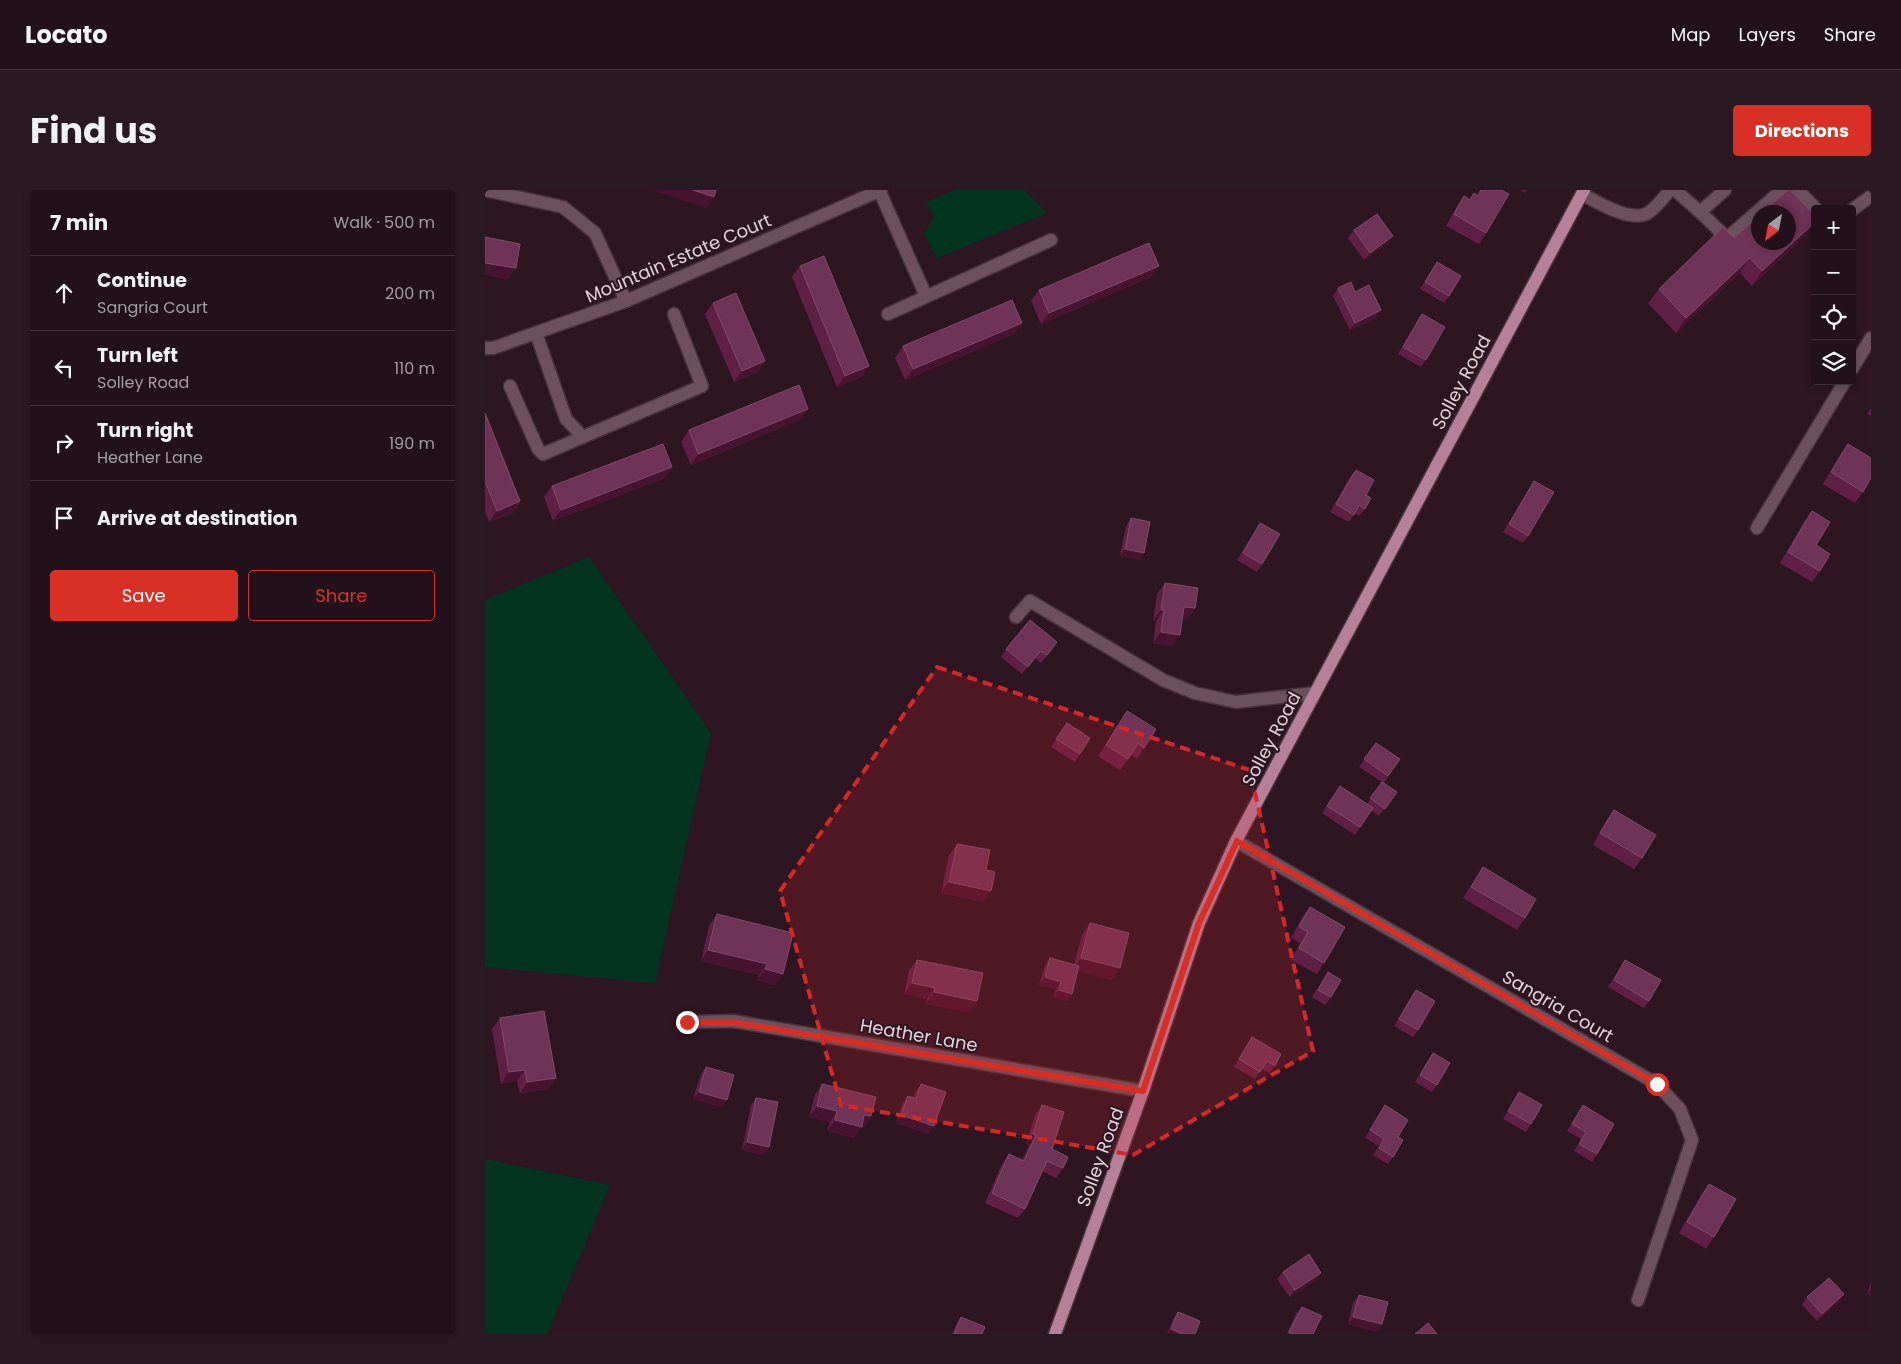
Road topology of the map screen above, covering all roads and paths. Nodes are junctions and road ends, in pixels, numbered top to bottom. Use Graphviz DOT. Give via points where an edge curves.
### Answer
graph roads {
  1 [pos="485,190"];
  2 [pos="880,190"];
  3 [pos="1670,190"];
  4 [pos="1675,190"];
  5 [pos="1725,190"];
  6 [pos="1782,190"];
  7 [pos="1799,190"];
  8 [pos="1583,192"];
  9 [pos="1871,196"];
  10 [pos="1812,205"];
  11 [pos="1856,207"];
  12 [pos="1700,212"];
  13 [pos="1051,240"];
  14 [pos="926,296"];
  15 [pos="626,301"];
  16 [pos="674,314"];
  17 [pos="888,314"];
  18 [pos="536,333"];
  19 [pos="1871,338"];
  20 [pos="485,348"];
  21 [pos="1856,362"];
  22 [pos="1843,385"];
  23 [pos="510,386"];
  24 [pos="583,438"];
  25 [pos="1757,528"];
  26 [pos="1016,617"];
  27 [pos="1315,693"];
  28 [pos="1237,841"];
  29 [pos="687,1022"];
  30 [pos="1143,1091"];
  31 [pos="1638,1300"];
  32 [pos="1055,1334"];
  1 -- 15 [label="street" via="563,207 595,232"];
  2 -- 14 [label="street"];
  2 -- 15 [label="street, Mountain Estate Court"];
  3 -- 8 [label="street" via="1649,213 1640,216 1613,211"];
  4 -- 12 [label="street"];
  5 -- 12 [label="street"];
  6 -- 12 [label="street" via="1727,238"];
  7 -- 10 [label="street"];
  8 -- 27 [label="main road, Solley Road"];
  9 -- 11 [label="street"];
  13 -- 14 [label="street"];
  14 -- 17 [label="street"];
  15 -- 18 [label="street, Mountain Estate Court"];
  16 -- 24 [label="street" via="702,386"];
  18 -- 20 [label="street, Mountain Estate Court"];
  18 -- 24 [label="street" via="566,419"];
  19 -- 21 [label="street"];
  22 -- 25 [label="street"];
  23 -- 24 [label="street" via="540,452 546,453"];
  26 -- 27 [label="street" via="1030,601 1163,680 1209,698 1236,702"];
  27 -- 28 [label="main road, Solley Road"];
  28 -- 30 [label="main road, Solley Road" via="1199,923"];
  28 -- 31 [label="street, Sangria Court" via="1657,1084 1680,1109 1692,1140"];
  29 -- 30 [label="street, Heather Lane" via="733,1022"];
  30 -- 32 [label="main road, Solley Road"];
}
